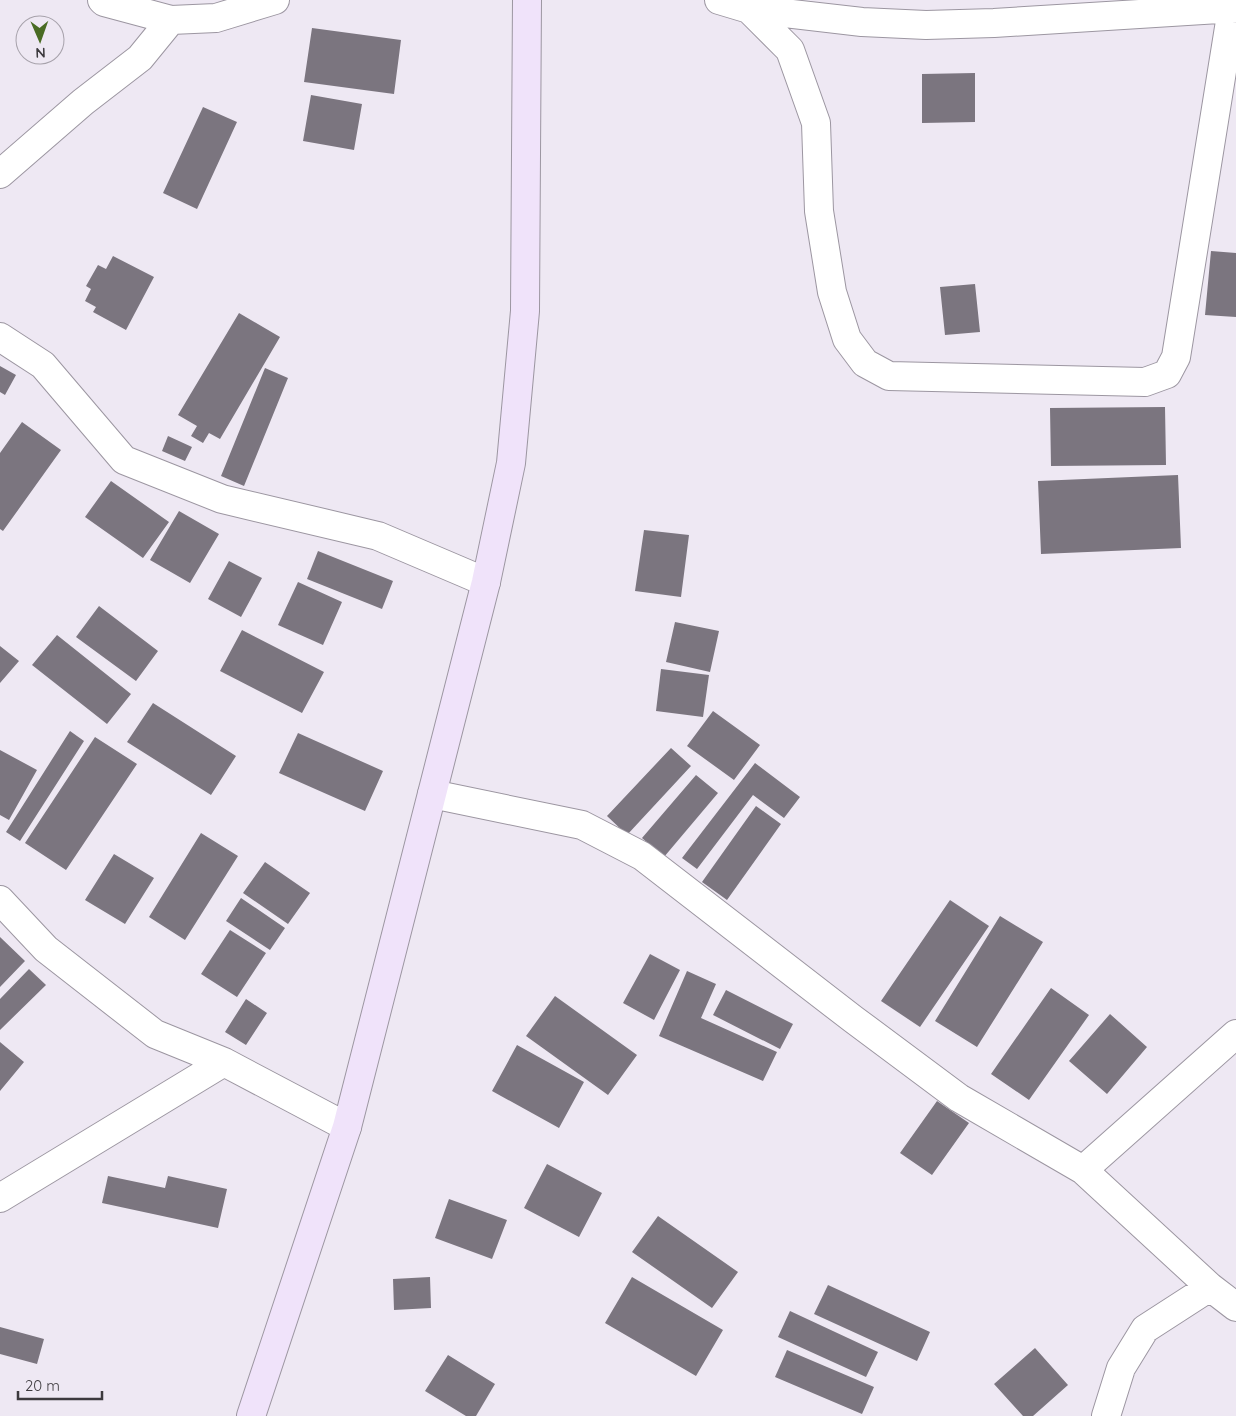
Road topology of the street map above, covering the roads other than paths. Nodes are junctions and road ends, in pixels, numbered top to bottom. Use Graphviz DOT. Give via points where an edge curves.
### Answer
graph roads {
  1 [pos="102,0"];
  2 [pos="275,0"];
  3 [pos="527,0"];
  4 [pos="719,0"];
  5 [pos="1234,9"];
  6 [pos="749,10"];
  7 [pos="171,20"];
  8 [pos="0,174"];
  9 [pos="0,338"];
  10 [pos="486,582"];
  11 [pos="432,794"];
  12 [pos="0,900"];
  13 [pos="1236,1034"];
  14 [pos="224,1062"];
  15 [pos="347,1127"];
  16 [pos="1082,1170"];
  17 [pos="0,1198"];
  18 [pos="1210,1287"];
  19 [pos="1236,1308"];
  20 [pos="251,1416"];
  21 [pos="1106,1416"];
  1 -- 7 [label="street"];
  2 -- 7 [label="street" via="216,18"];
  3 -- 10 [label="street" via="526,311 511,463"];
  4 -- 6 [label="street"];
  5 -- 6 [label="street" via="926,25"];
  5 -- 6 [label="street" via="1176,357 1167,374 1145,382 889,376 865,363 847,339 832,292 819,211 816,123 790,50"];
  7 -- 8 [label="street" via="140,58"];
  9 -- 10 [label="street" via="42,365 124,460 222,499 378,536"];
  10 -- 11 [label="street"];
  11 -- 15 [label="street"];
  11 -- 16 [label="street" via="582,825 642,856 959,1098"];
  12 -- 14 [label="street" via="46,949 154,1034"];
  13 -- 16 [label="street"];
  14 -- 15 [label="street"];
  14 -- 17 [label="street"];
  15 -- 20 [label="street"];
  16 -- 18 [label="street"];
  18 -- 19 [label="street"];
  18 -- 21 [label="street" via="1145,1329 1120,1368"];
}
